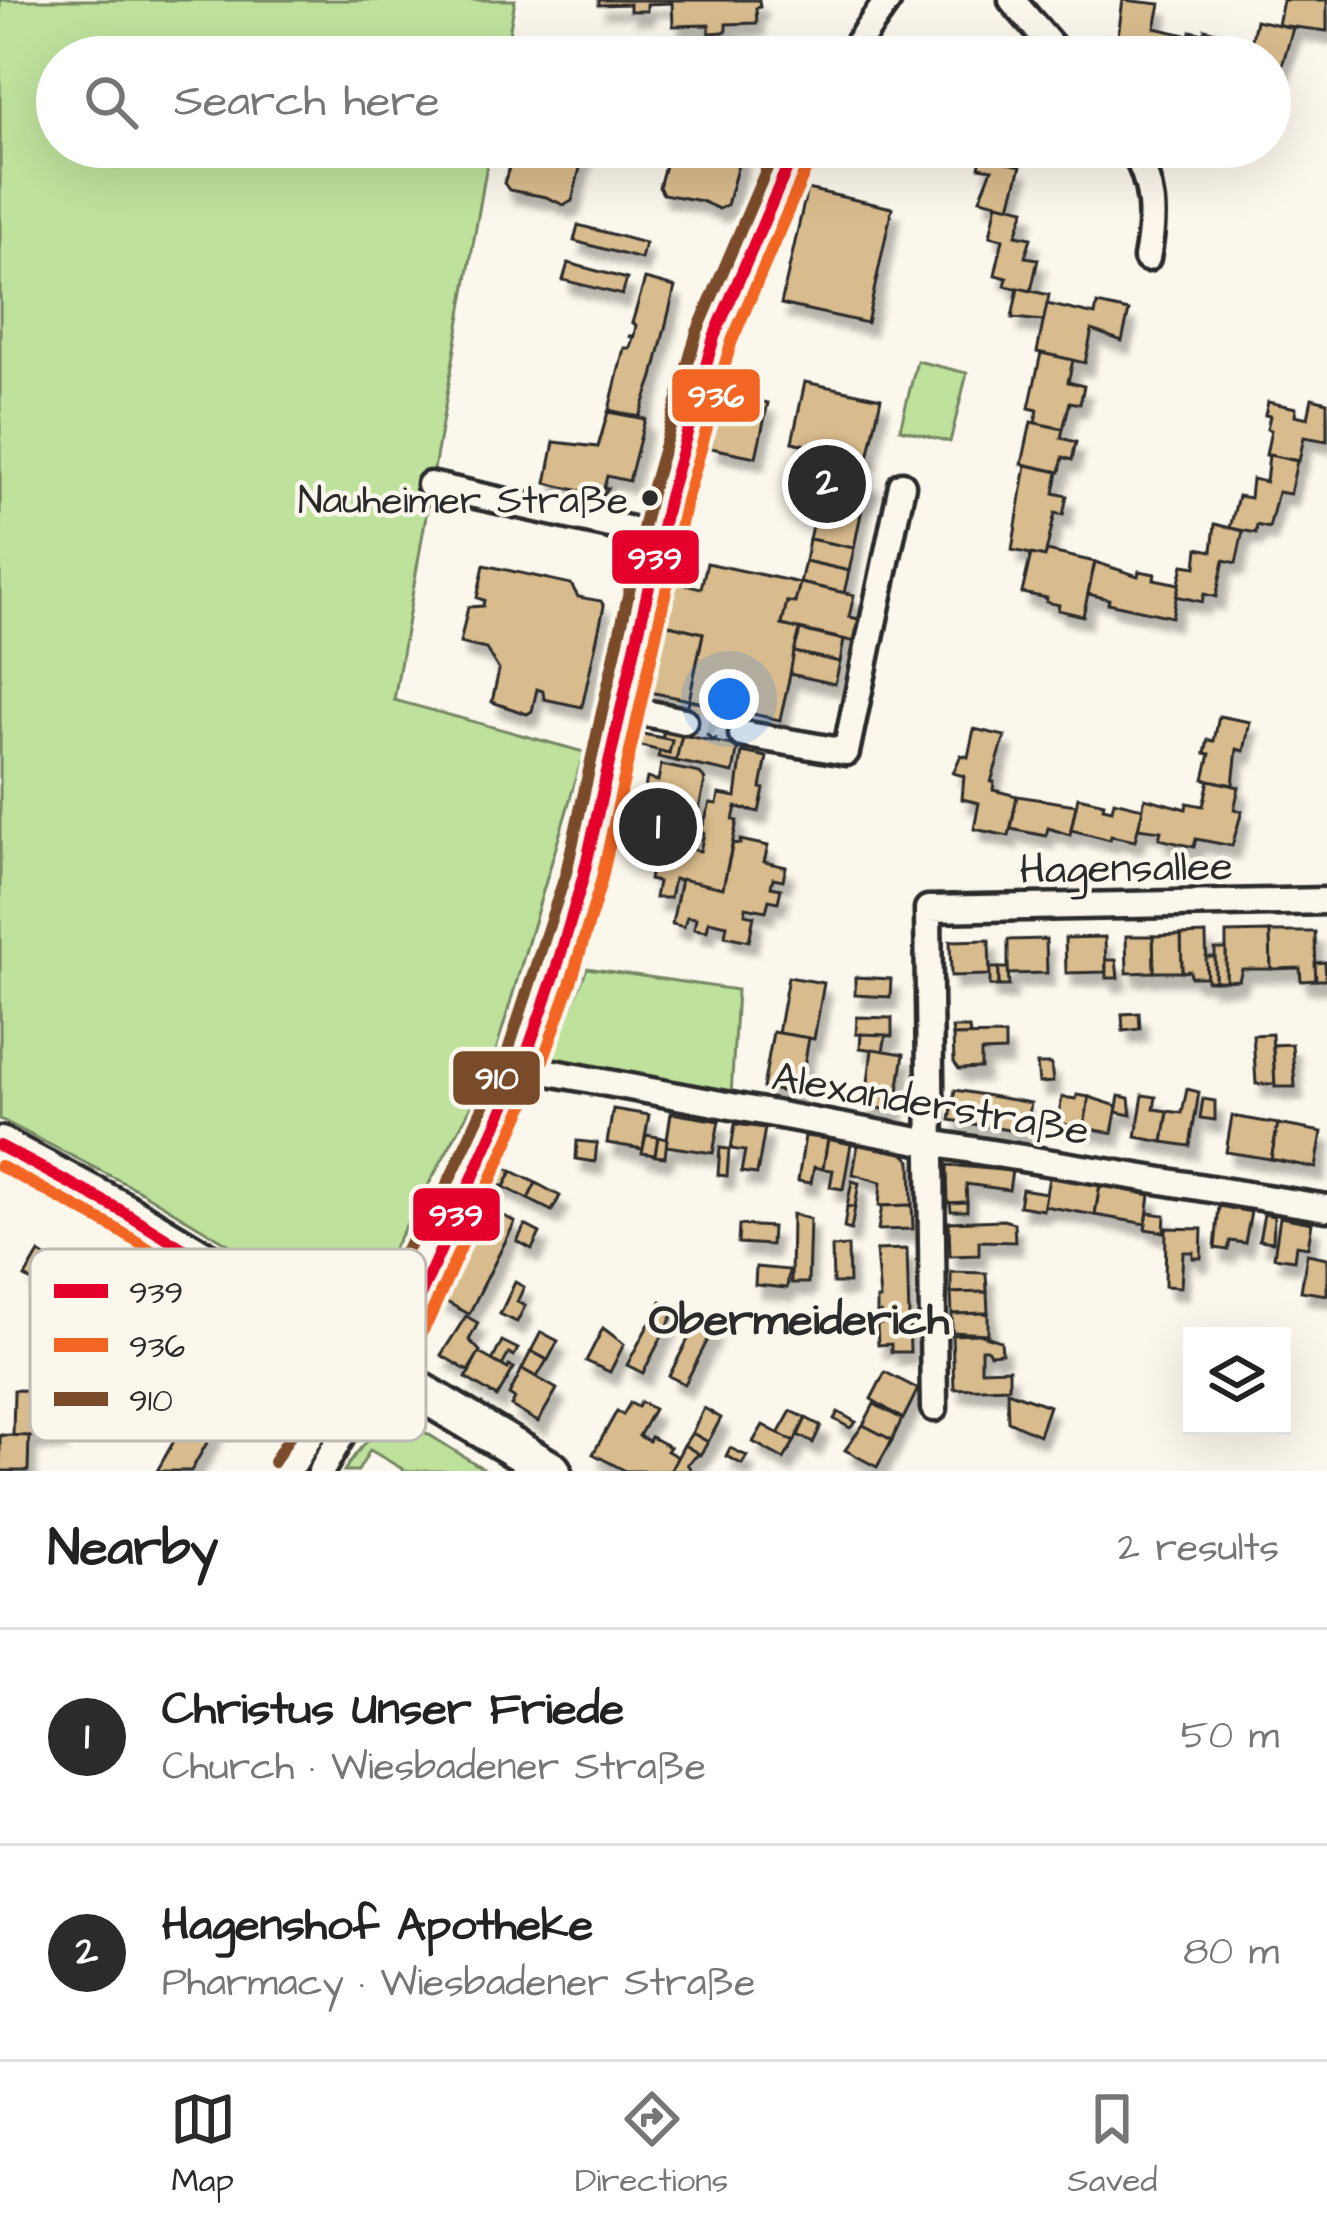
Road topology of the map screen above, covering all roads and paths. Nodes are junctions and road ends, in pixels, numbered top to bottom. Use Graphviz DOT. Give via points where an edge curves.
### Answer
graph roads {
  1 [pos="888,0"];
  2 [pos="1012,0"];
  3 [pos="863,36"];
  4 [pos="1043,36"];
  5 [pos="786,168"];
  6 [pos="1144,168"];
  7 [pos="1147,258"];
  8 [pos="430,485"];
  9 [pos="902,485"];
  10 [pos="659,536"];
  11 [pos="621,708"];
  12 [pos="684,721"];
  13 [pos="742,734"];
  14 [pos="1327,901"];
  15 [pos="522,1067"];
  16 [pos="930,1142"];
  17 [pos="0,1146"];
  18 [pos="1327,1208"];
  19 [pos="184,1249"];
  20 [pos="426,1262"];
  21 [pos="426,1397"];
  22 [pos="934,1408"];
  23 [pos="311,1441"];
  24 [pos="334,1441"];
  25 [pos="289,1471"];
  26 [pos="320,1471"];
  27 [pos="551,1471"];
  1 -- 3 [label="street"];
  2 -- 4 [label="street"];
  5 -- 10 [label="street" via="714,337"];
  6 -- 7 [label="street" via="1154,224"];
  8 -- 10 [label="street"];
  9 -- 13 [label="street" via="846,752"];
  10 -- 11 [label="street"];
  11 -- 12 [label="street"];
  11 -- 15 [label="street" via="583,878"];
  14 -- 16 [label="street, Hagensallee" via="928,909"];
  15 -- 16 [label="street, Alexanderstraße"];
  15 -- 20 [label="street"];
  16 -- 18 [label="street, Alexanderstraße"];
  16 -- 22 [label="street"];
  17 -- 19 [label="main road"];
  21 -- 27 [label="main road"];
  23 -- 25 [label="street"];
  24 -- 26 [label="street"];
}
